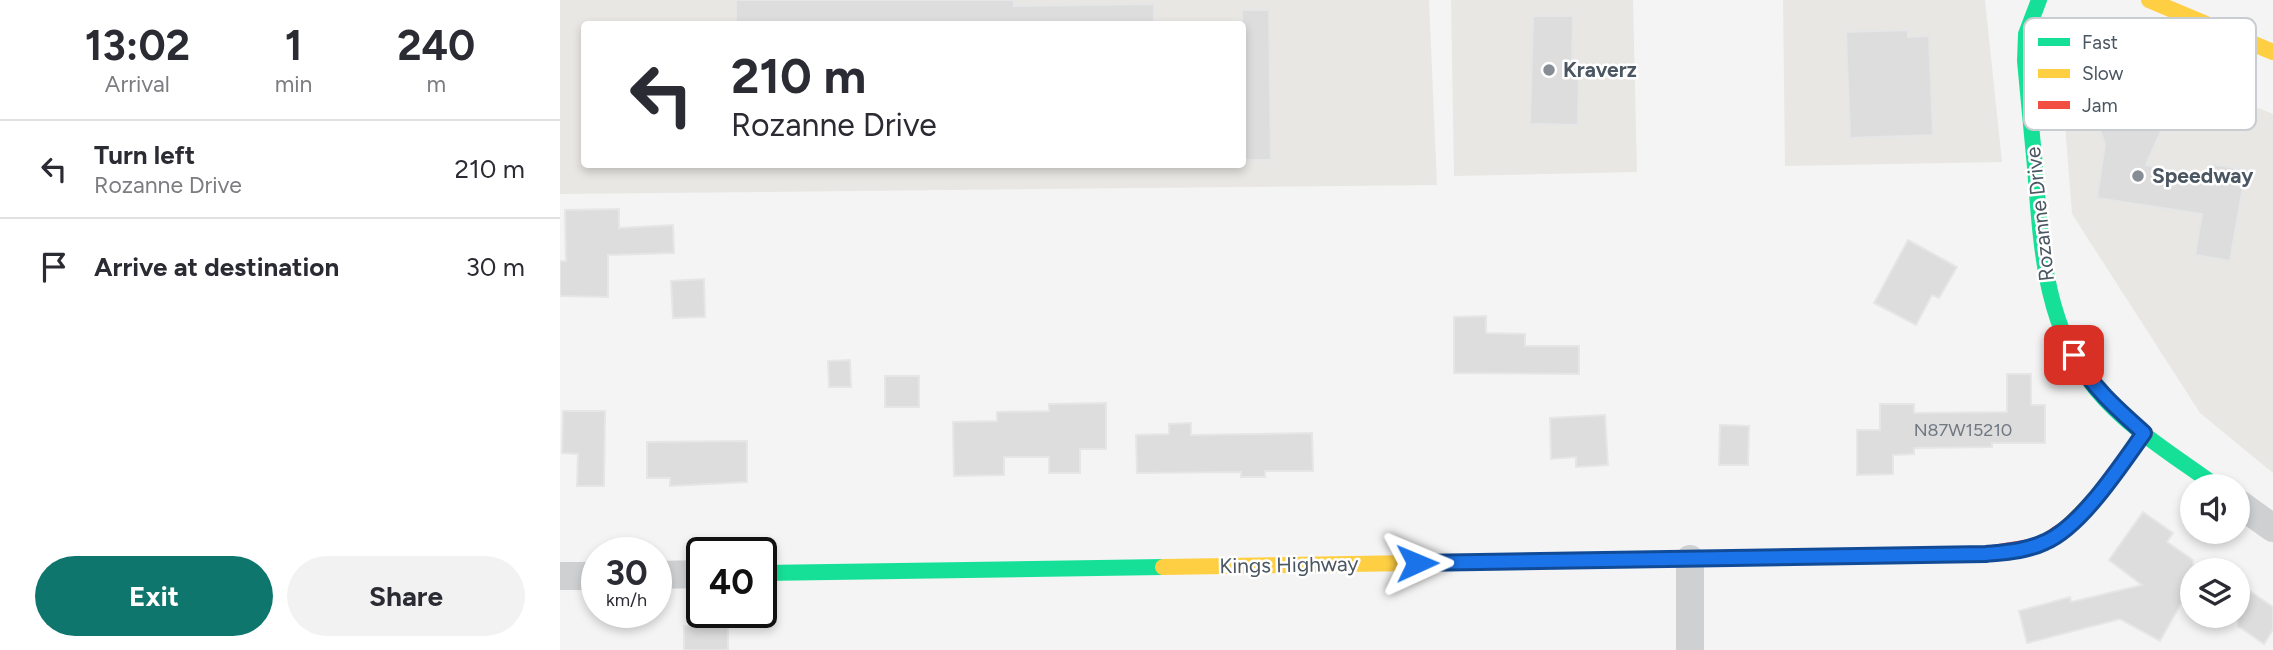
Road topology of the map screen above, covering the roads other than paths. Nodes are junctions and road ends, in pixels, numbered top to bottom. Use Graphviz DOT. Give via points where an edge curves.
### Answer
graph roads {
  1 [pos="2039,0"];
  2 [pos="2149,0"];
  3 [pos="2032,18"];
  4 [pos="2192,18"];
  5 [pos="2256,45"];
  6 [pos="2273,52"];
  7 [pos="2031,130"];
  8 [pos="2144,433"];
  9 [pos="2200,474"];
  10 [pos="2250,512"];
  11 [pos="2273,528"];
  12 [pos="1690,559"];
  13 [pos="777,573"];
  14 [pos="560,576"];
  15 [pos="581,576"];
  16 [pos="1690,650"];
  1 -- 3 [label="street, Rozanne Drive"];
  2 -- 4 [label="street"];
  5 -- 6 [label="street"];
  7 -- 8 [label="street, Rozanne Drive" via="2042,260 2061,332 2087,378"];
  8 -- 9 [label="street, Rozanne Drive"];
  8 -- 12 [label="street, Kings Highway" via="2077,519 2047,542 2019,551"];
  10 -- 11 [label="street"];
  12 -- 13 [label="street, Kings Highway"];
  12 -- 16 [label="street"];
  14 -- 15 [label="street"];
}
